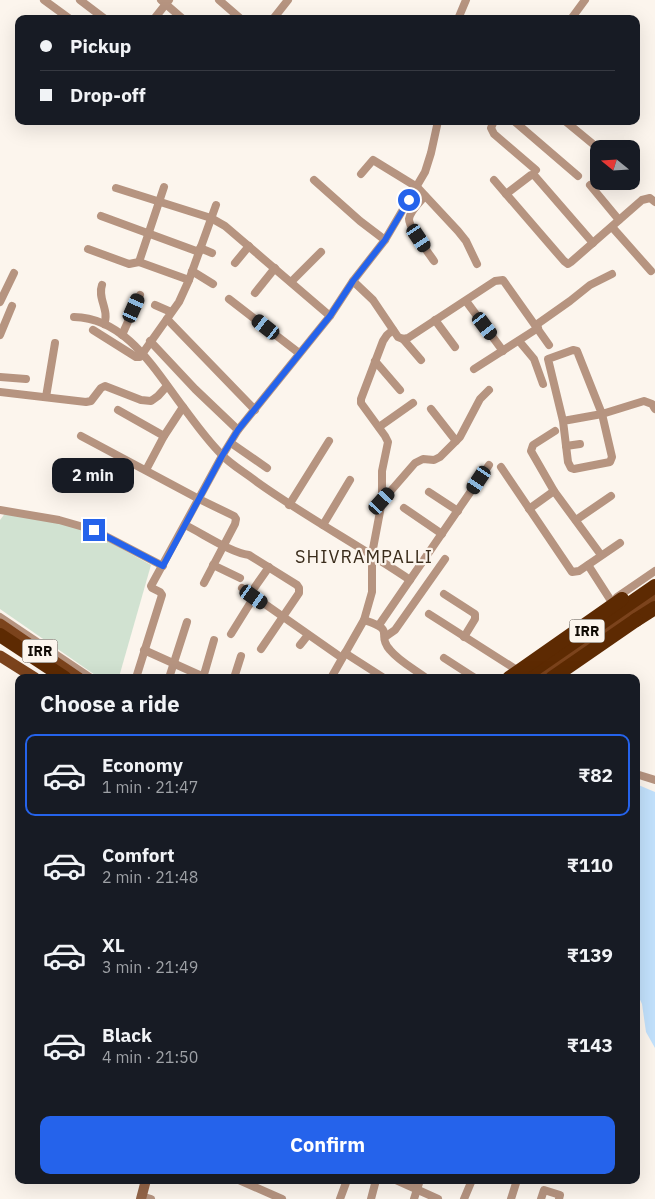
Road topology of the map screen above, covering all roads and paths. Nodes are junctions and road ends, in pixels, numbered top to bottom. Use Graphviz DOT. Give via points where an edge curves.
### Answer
graph roads {
  1 [pos="44,0"];
  2 [pos="80,0"];
  3 [pos="219,0"];
  4 [pos="466,0"];
  5 [pos="585,0"];
  6 [pos="165,1"];
  7 [pos="285,1"];
  8 [pos="65,15"];
  9 [pos="100,15"];
  10 [pos="156,15"];
  11 [pos="179,15"];
  12 [pos="236,15"];
  13 [pos="276,15"];
  14 [pos="460,15"];
  15 [pos="574,15"];
  16 [pos="437,125"];
  17 [pos="492,125"];
  18 [pos="519,125"];
  19 [pos="570,125"];
  20 [pos="590,142"];
  21 [pos="536,170"];
  22 [pos="361,174"];
  23 [pos="578,176"];
  24 [pos="314,180"];
  25 [pos="494,180"];
  26 [pos="164,187"];
  27 [pos="417,187"];
  28 [pos="116,188"];
  29 [pos="594,190"];
  30 [pos="506,194"];
  31 [pos="425,196"];
  32 [pos="158,202"];
  33 [pos="655,202"];
  34 [pos="216,205"];
  35 [pos="102,216"];
  36 [pos="211,218"];
  37 [pos="619,220"];
  38 [pos="612,227"];
  39 [pos="149,232"];
  40 [pos="385,240"];
  41 [pos="593,243"];
  42 [pos="249,246"];
  43 [pos="88,250"];
  44 [pos="200,250"];
  45 [pos="321,252"];
  46 [pos="212,253"];
  47 [pos="434,261"];
  48 [pos="139,262"];
  49 [pos="235,263"];
  50 [pos="477,264"];
  51 [pos="275,268"];
  52 [pos="192,271"];
  53 [pos="651,271"];
  54 [pos="14,273"];
  55 [pos="612,274"];
  56 [pos="189,280"];
  57 [pos="353,281"];
  58 [pos="292,282"];
  59 [pos="213,284"];
  60 [pos="102,285"];
  61 [pos="255,293"];
  62 [pos="140,295"];
  63 [pos="229,299"];
  64 [pos="466,301"];
  65 [pos="0,302"];
  66 [pos="155,305"];
  67 [pos="12,306"];
  68 [pos="169,316"];
  69 [pos="330,316"];
  70 [pos="74,317"];
  71 [pos="435,320"];
  72 [pos="104,324"];
  73 [pos="537,326"];
  74 [pos="93,330"];
  75 [pos="394,330"];
  76 [pos="0,335"];
  77 [pos="122,335"];
  78 [pos="403,339"];
  79 [pos="150,341"];
  80 [pos="519,341"];
  81 [pos="55,343"];
  82 [pos="549,345"];
  83 [pos="456,347"];
  84 [pos="503,351"];
  85 [pos="142,353"];
  86 [pos="299,353"];
  87 [pos="421,360"];
  88 [pos="375,361"];
  89 [pos="474,369"];
  90 [pos="0,377"];
  91 [pos="563,378"];
  92 [pos="26,379"];
  93 [pos="554,381"];
  94 [pos="543,384"];
  95 [pos="167,386"];
  96 [pos="400,390"];
  97 [pos="489,390"];
  98 [pos="0,392"];
  99 [pos="46,397"];
  100 [pos="413,403"];
  101 [pos="183,408"];
  102 [pos="430,409"];
  103 [pos="655,409"];
  104 [pos="118,410"];
  105 [pos="255,410"];
  106 [pos="602,414"];
  107 [pos="564,421"];
  108 [pos="379,427"];
  109 [pos="238,430"];
  110 [pos="554,431"];
  111 [pos="81,436"];
  112 [pos="164,436"];
  113 [pos="329,440"];
  114 [pos="456,441"];
  115 [pos="230,442"];
  116 [pos="580,444"];
  117 [pos="566,446"];
  118 [pos="222,456"];
  119 [pos="489,465"];
  120 [pos="501,466"];
  121 [pos="267,468"];
  122 [pos="146,470"];
  123 [pos="350,480"];
  124 [pos="554,491"];
  125 [pos="429,492"];
  126 [pos="611,496"];
  127 [pos="199,500"];
  128 [pos="382,501"];
  129 [pos="289,505"];
  130 [pos="404,508"];
  131 [pos="529,509"];
  132 [pos="0,510"];
  133 [pos="458,512"];
  134 [pos="576,520"];
  135 [pos="185,525"];
  136 [pos="323,525"];
  137 [pos="442,534"];
  138 [pos="620,543"];
  139 [pos="224,545"];
  140 [pos="372,554"];
  141 [pos="601,555"];
  142 [pos="445,559"];
  143 [pos="213,565"];
  144 [pos="163,566"];
  145 [pos="587,566"];
  146 [pos="269,567"];
  147 [pos="655,571"];
  148 [pos="655,576"];
  149 [pos="240,578"];
  150 [pos="410,580"];
  151 [pos="204,583"];
  152 [pos="655,585"];
  153 [pos="242,588"];
  154 [pos="444,594"];
  155 [pos="252,596"];
  156 [pos="655,598"];
  157 [pos="655,608"];
  158 [pos="621,612"];
  159 [pos="429,614"];
  160 [pos="655,614"];
  161 [pos="0,616"];
  162 [pos="283,617"];
  163 [pos="364,620"];
  164 [pos="187,622"];
  165 [pos="0,624"];
  166 [pos="379,625"];
  167 [pos="0,634"];
  168 [pos="231,634"];
  169 [pos="308,635"];
  170 [pos="385,637"];
  171 [pos="464,637"];
  172 [pos="214,640"];
  173 [pos="0,644"];
  174 [pos="300,646"];
  175 [pos="261,649"];
  176 [pos="144,650"];
  177 [pos="0,656"];
  178 [pos="241,656"];
  179 [pos="344,656"];
  180 [pos="444,658"];
  181 [pos="173,662"];
  182 [pos="29,674"];
  183 [pos="45,674"];
  184 [pos="59,674"];
  185 [pos="73,674"];
  186 [pos="85,674"];
  187 [pos="137,674"];
  188 [pos="170,674"];
  189 [pos="198,674"];
  190 [pos="205,674"];
  191 [pos="235,674"];
  192 [pos="333,674"];
  193 [pos="377,674"];
  194 [pos="421,674"];
  195 [pos="469,674"];
  196 [pos="516,674"];
  197 [pos="523,674"];
  198 [pos="532,674"];
  199 [pos="532,674"];
  200 [pos="532,674"];
  201 [pos="533,674"];
  202 [pos="556,674"];
  203 [pos="567,674"];
  204 [pos="640,775"];
  205 [pos="655,780"];
  206 [pos="146,1184"];
  207 [pos="248,1184"];
  208 [pos="346,1184"];
  209 [pos="375,1184"];
  210 [pos="405,1184"];
  211 [pos="418,1184"];
  212 [pos="470,1184"];
  213 [pos="516,1184"];
  214 [pos="416,1189"];
  215 [pos="144,1198"];
  216 [pos="282,1199"];
  217 [pos="340,1199"];
  218 [pos="371,1199"];
  219 [pos="414,1199"];
  220 [pos="438,1199"];
  221 [pos="464,1199"];
  222 [pos="511,1199"];
  223 [pos="541,1199"];
  224 [pos="559,1199"];
  1 -- 8 [label="street"];
  2 -- 9 [label="street"];
  3 -- 12 [label="street"];
  4 -- 14 [label="street"];
  5 -- 15 [label="street"];
  6 -- 10 [label="street"];
  6 -- 11 [label="street"];
  7 -- 13 [label="street"];
  16 -- 27 [label="street" via="425,172"];
  17 -- 21 [label="street" via="494,134"];
  18 -- 23 [label="street"];
  19 -- 20 [label="street"];
  22 -- 27 [label="street" via="373,160"];
  24 -- 40 [label="street"];
  25 -- 30 [label="street"];
  26 -- 32 [label="street"];
  27 -- 31 [label="street"];
  27 -- 40 [label="street"];
  28 -- 32 [label="street"];
  29 -- 37 [label="street"];
  30 -- 41 [label="street" via="534,175"];
  30 -- 41 [label="street" via="566,263"];
  31 -- 47 [label="street" via="409,219"];
  31 -- 50 [label="street" via="466,241"];
  32 -- 36 [label="street"];
  32 -- 39 [label="street"];
  33 -- 37 [label="street" via="645,198"];
  34 -- 36 [label="street"];
  35 -- 39 [label="street"];
  36 -- 42 [label="street"];
  36 -- 44 [label="street"];
  37 -- 38 [label="street"];
  38 -- 41 [label="street"];
  38 -- 53 [label="street"];
  39 -- 44 [label="street"];
  39 -- 48 [label="street"];
  40 -- 57 [label="street"];
  42 -- 49 [label="street"];
  42 -- 51 [label="street"];
  43 -- 48 [label="street" via="129,264"];
  44 -- 46 [label="street"];
  44 -- 52 [label="street"];
  45 -- 58 [label="street"];
  48 -- 56 [label="street"];
  51 -- 58 [label="street"];
  51 -- 61 [label="street"];
  52 -- 56 [label="street"];
  52 -- 59 [label="street"];
  54 -- 65 [label="street"];
  55 -- 73 [label="street" via="590,285"];
  56 -- 68 [label="street"];
  57 -- 69 [label="street"];
  57 -- 75 [label="street" via="373,300"];
  58 -- 69 [label="street"];
  60 -- 72 [label="street" via="100,292 107,315"];
  62 -- 77 [label="street"];
  63 -- 86 [label="street"];
  64 -- 71 [label="street"];
  64 -- 73 [label="street" via="495,281 503,280"];
  64 -- 84 [label="street"];
  66 -- 68 [label="street"];
  67 -- 76 [label="street"];
  68 -- 79 [label="street"];
  68 -- 105 [label="street"];
  69 -- 86 [label="street"];
  70 -- 72 [label="street"];
  71 -- 78 [label="street"];
  71 -- 83 [label="street"];
  72 -- 77 [label="street"];
  73 -- 80 [label="street"];
  73 -- 82 [label="street"];
  74 -- 85 [label="street" via="136,357"];
  75 -- 78 [label="street"];
  75 -- 88 [label="street" via="383,341"];
  77 -- 85 [label="street"];
  78 -- 87 [label="street"];
  79 -- 85 [label="street"];
  79 -- 109 [label="street"];
  80 -- 84 [label="street"];
  80 -- 94 [label="street" via="534,359"];
  81 -- 99 [label="street"];
  84 -- 89 [label="street"];
  85 -- 95 [label="street"];
  86 -- 105 [label="street"];
  88 -- 96 [label="street"];
  88 -- 108 [label="street" via="361,403"];
  90 -- 92 [label="street"];
  91 -- 93 [label="street"];
  93 -- 106 [label="street" via="548,359 577,351"];
  93 -- 107 [label="street"];
  95 -- 99 [label="street" via="150,401 105,386 91,401"];
  95 -- 101 [label="street"];
  97 -- 114 [label="street" via="480,399"];
  98 -- 99 [label="street"];
  100 -- 108 [label="street"];
  101 -- 112 [label="street"];
  101 -- 118 [label="street"];
  102 -- 114 [label="street"];
  103 -- 106 [label="street" via="644,401"];
  104 -- 112 [label="street"];
  105 -- 109 [label="street"];
  106 -- 107 [label="street"];
  106 -- 117 [label="street" via="612,457 610,462 572,469"];
  107 -- 117 [label="street"];
  108 -- 128 [label="street" via="388,442 382,471"];
  109 -- 115 [label="street"];
  110 -- 124 [label="street" via="533,445 531,451"];
  111 -- 122 [label="street"];
  112 -- 122 [label="street"];
  113 -- 129 [label="street"];
  114 -- 128 [label="street" via="440,457 415,463"];
  115 -- 118 [label="street"];
  115 -- 121 [label="street"];
  116 -- 117 [label="street"];
  118 -- 127 [label="street"];
  118 -- 129 [label="street"];
  119 -- 133 [label="street"];
  120 -- 131 [label="street"];
  122 -- 127 [label="street"];
  123 -- 136 [label="street"];
  124 -- 131 [label="street"];
  124 -- 134 [label="street"];
  125 -- 133 [label="street"];
  126 -- 134 [label="street"];
  127 -- 135 [label="street"];
  127 -- 139 [label="street" via="236,519"];
  128 -- 140 [label="street"];
  129 -- 136 [label="street"];
  130 -- 137 [label="street"];
  131 -- 145 [label="street" via="570,570 575,573"];
  132 -- 144 [label="street" via="94,530"];
  133 -- 137 [label="street"];
  134 -- 141 [label="street"];
  135 -- 139 [label="street"];
  135 -- 144 [label="street"];
  136 -- 140 [label="street"];
  137 -- 150 [label="street"];
  138 -- 141 [label="street"];
  139 -- 143 [label="street"];
  139 -- 146 [label="street"];
  140 -- 150 [label="street"];
  140 -- 163 [label="street" via="372,592"];
  141 -- 145 [label="street"];
  142 -- 170 [label="street" via="395,630"];
  143 -- 149 [label="street"];
  143 -- 151 [label="street"];
  144 -- 176 [label="street" via="151,587 162,595"];
  145 -- 158 [label="street"];
  146 -- 155 [label="street"];
  146 -- 162 [label="street" via="299,588"];
  147 -- 158 [label="street"];
  148 -- 158 [label="highway"];
  150 -- 166 [label="street"];
  152 -- 158 [label="main road, IRR"];
  152 -- 200 [label="highway"];
  153 -- 155 [label="street"];
  154 -- 171 [label="street" via="475,614"];
  155 -- 162 [label="street"];
  155 -- 168 [label="street"];
  156 -- 158 [label="main road, IRR"];
  156 -- 201 [label="highway"];
  157 -- 158 [label="highway"];
  158 -- 160 [label="street"];
  158 -- 196 [label="highway, bridge"];
  158 -- 198 [label="main road, IRR"];
  158 -- 199 [label="main road, IRR"];
  158 -- 202 [label="highway, bridge"];
  158 -- 203 [label="street"];
  159 -- 171 [label="street"];
  161 -- 186 [label="street"];
  162 -- 169 [label="street"];
  162 -- 175 [label="street"];
  163 -- 166 [label="street"];
  163 -- 179 [label="street"];
  164 -- 181 [label="street"];
  165 -- 185 [label="main road, IRR"];
  166 -- 170 [label="street"];
  167 -- 184 [label="highway"];
  169 -- 174 [label="street"];
  169 -- 179 [label="street"];
  170 -- 194 [label="street" via="390,651"];
  171 -- 197 [label="street"];
  172 -- 190 [label="street"];
  173 -- 183 [label="highway"];
  176 -- 181 [label="street"];
  176 -- 187 [label="street"];
  177 -- 182 [label="main road, IRR"];
  178 -- 191 [label="street"];
  179 -- 192 [label="street"];
  179 -- 193 [label="street"];
  180 -- 195 [label="street"];
  181 -- 188 [label="street"];
  181 -- 189 [label="street"];
  204 -- 205 [label="street"];
  206 -- 215 [label="street"];
  207 -- 216 [label="street"];
  208 -- 217 [label="street"];
  209 -- 218 [label="street"];
  210 -- 214 [label="street"];
  211 -- 214 [label="street"];
  212 -- 221 [label="street"];
  213 -- 222 [label="street"];
  214 -- 219 [label="street"];
  214 -- 220 [label="street"];
  223 -- 224 [label="street" via="544,1190 560,1195"];
}
